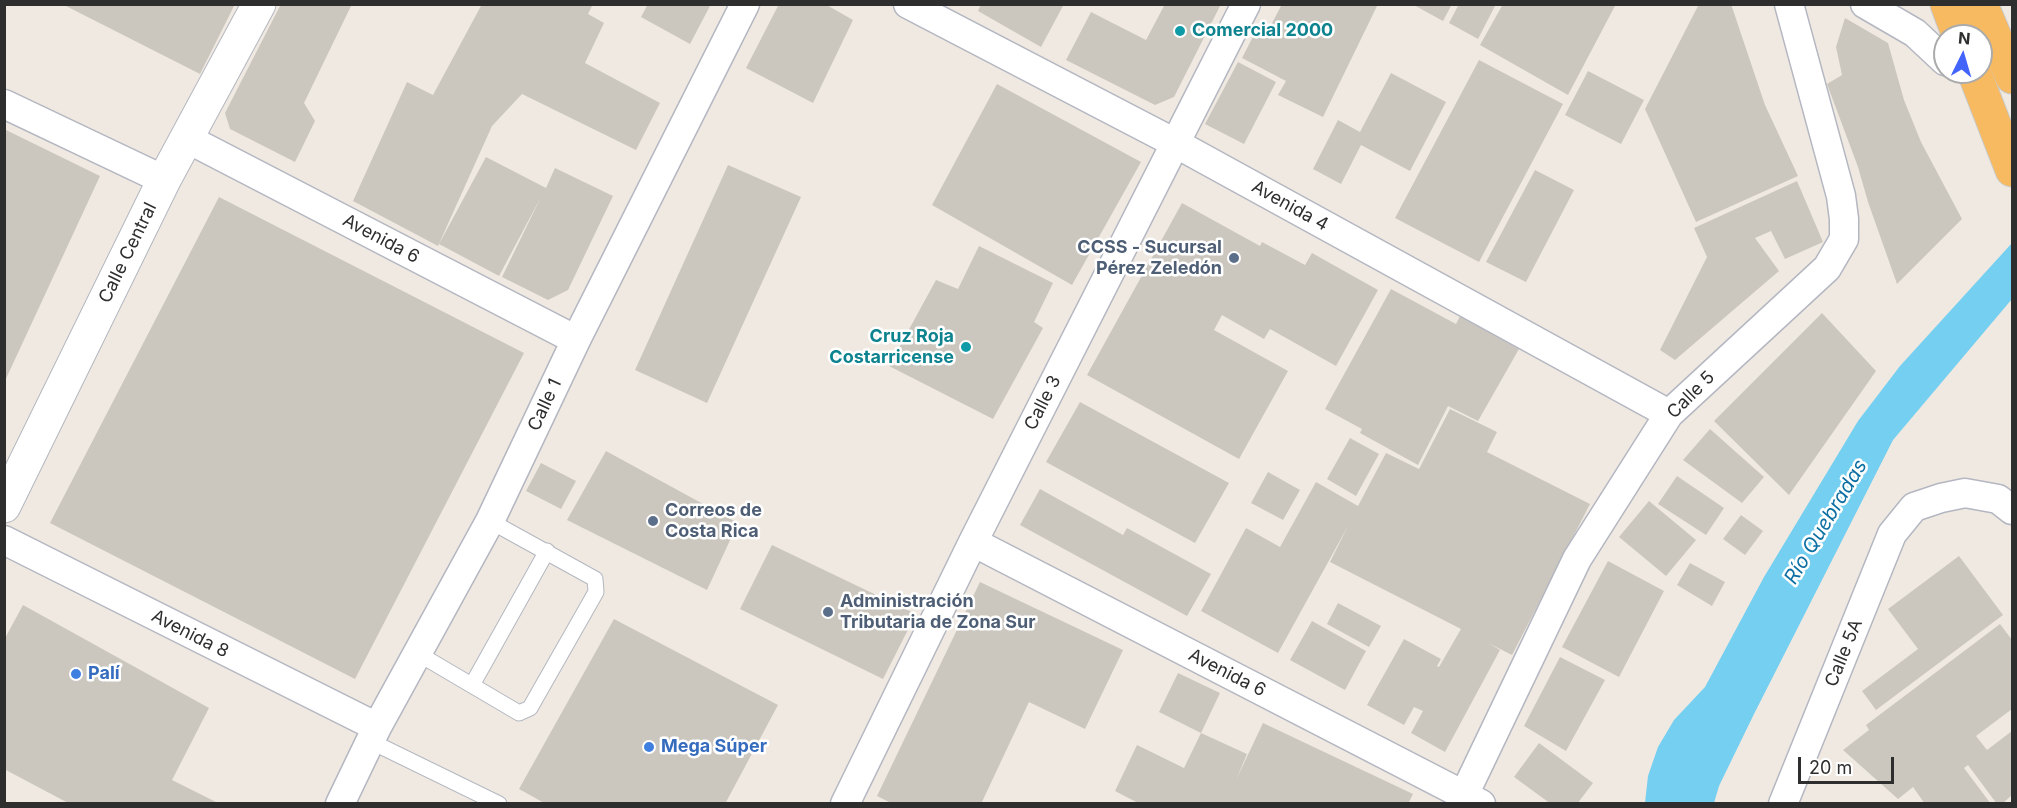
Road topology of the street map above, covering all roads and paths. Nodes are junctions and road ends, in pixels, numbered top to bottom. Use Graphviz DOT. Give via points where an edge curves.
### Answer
graph roads {
  1 [pos="259,4"];
  2 [pos="745,4"];
  3 [pos="908,4"];
  4 [pos="1246,4"];
  5 [pos="1790,4"];
  6 [pos="1865,4"];
  7 [pos="1947,4"];
  8 [pos="1981,4"];
  9 [pos="1954,24"];
  10 [pos="1933,50"];
  11 [pos="2013,77"];
  12 [pos="1963,84"];
  13 [pos="1979,84"];
  14 [pos="4,104"];
  15 [pos="1997,129"];
  16 [pos="186,138"];
  17 [pos="1174,143"];
  18 [pos="2013,170"];
  19 [pos="164,180"];
  20 [pos="576,340"];
  21 [pos="1669,414"];
  22 [pos="4,506"];
  23 [pos="2013,510"];
  24 [pos="490,521"];
  25 [pos="4,540"];
  26 [pos="973,542"];
  27 [pos="547,551"];
  28 [pos="417,653"];
  29 [pos="472,685"];
  30 [pos="373,734"];
  31 [pos="1473,799"];
  32 [pos="481,800"];
  33 [pos="340,804"];
  34 [pos="499,804"];
  35 [pos="845,804"];
  36 [pos="1783,804"];
  1 -- 16 [label="main road, Calle Central"];
  2 -- 20 [label="street, Calle 1"];
  3 -- 17 [label="street, Avenida 4"];
  4 -- 17 [label="street, Calle 3"];
  5 -- 21 [label="street, Calle 5" via="1841,196 1844,238 1827,268"];
  6 -- 10 [label="street" via="1915,33"];
  7 -- 9 [label="highway"];
  8 -- 11 [label="highway"];
  12 -- 15 [label="street"];
  13 -- 15 [label="highway"];
  14 -- 19 [label="street"];
  15 -- 18 [label="highway"];
  16 -- 19 [label="main road, Calle Central"];
  16 -- 20 [label="street, Avenida 6"];
  17 -- 21 [label="street, Avenida 4"];
  17 -- 26 [label="street, Calle 3"];
  19 -- 22 [label="main road, Calle Central"];
  20 -- 24 [label="street, Calle 1"];
  21 -- 31 [label="street, Calle 5" via="1577,559"];
  23 -- 36 [label="street, Calle 5A" via="1998,500 1965,493 1914,507 1892,534"];
  24 -- 27 [label="lane"];
  24 -- 28 [label="street, Calle 1"];
  25 -- 30 [label="street, Avenida 8"];
  26 -- 31 [label="street, Avenida 6"];
  26 -- 35 [label="street, Calle 3"];
  27 -- 29 [label="lane"];
  27 -- 29 [label="lane" via="595,579 596,592 530,708 519,712"];
  28 -- 29 [label="lane"];
  28 -- 30 [label="street, Calle 1"];
  30 -- 32 [label="lane"];
  30 -- 33 [label="street, Calle 1"];
  32 -- 34 [label="lane"];
}
